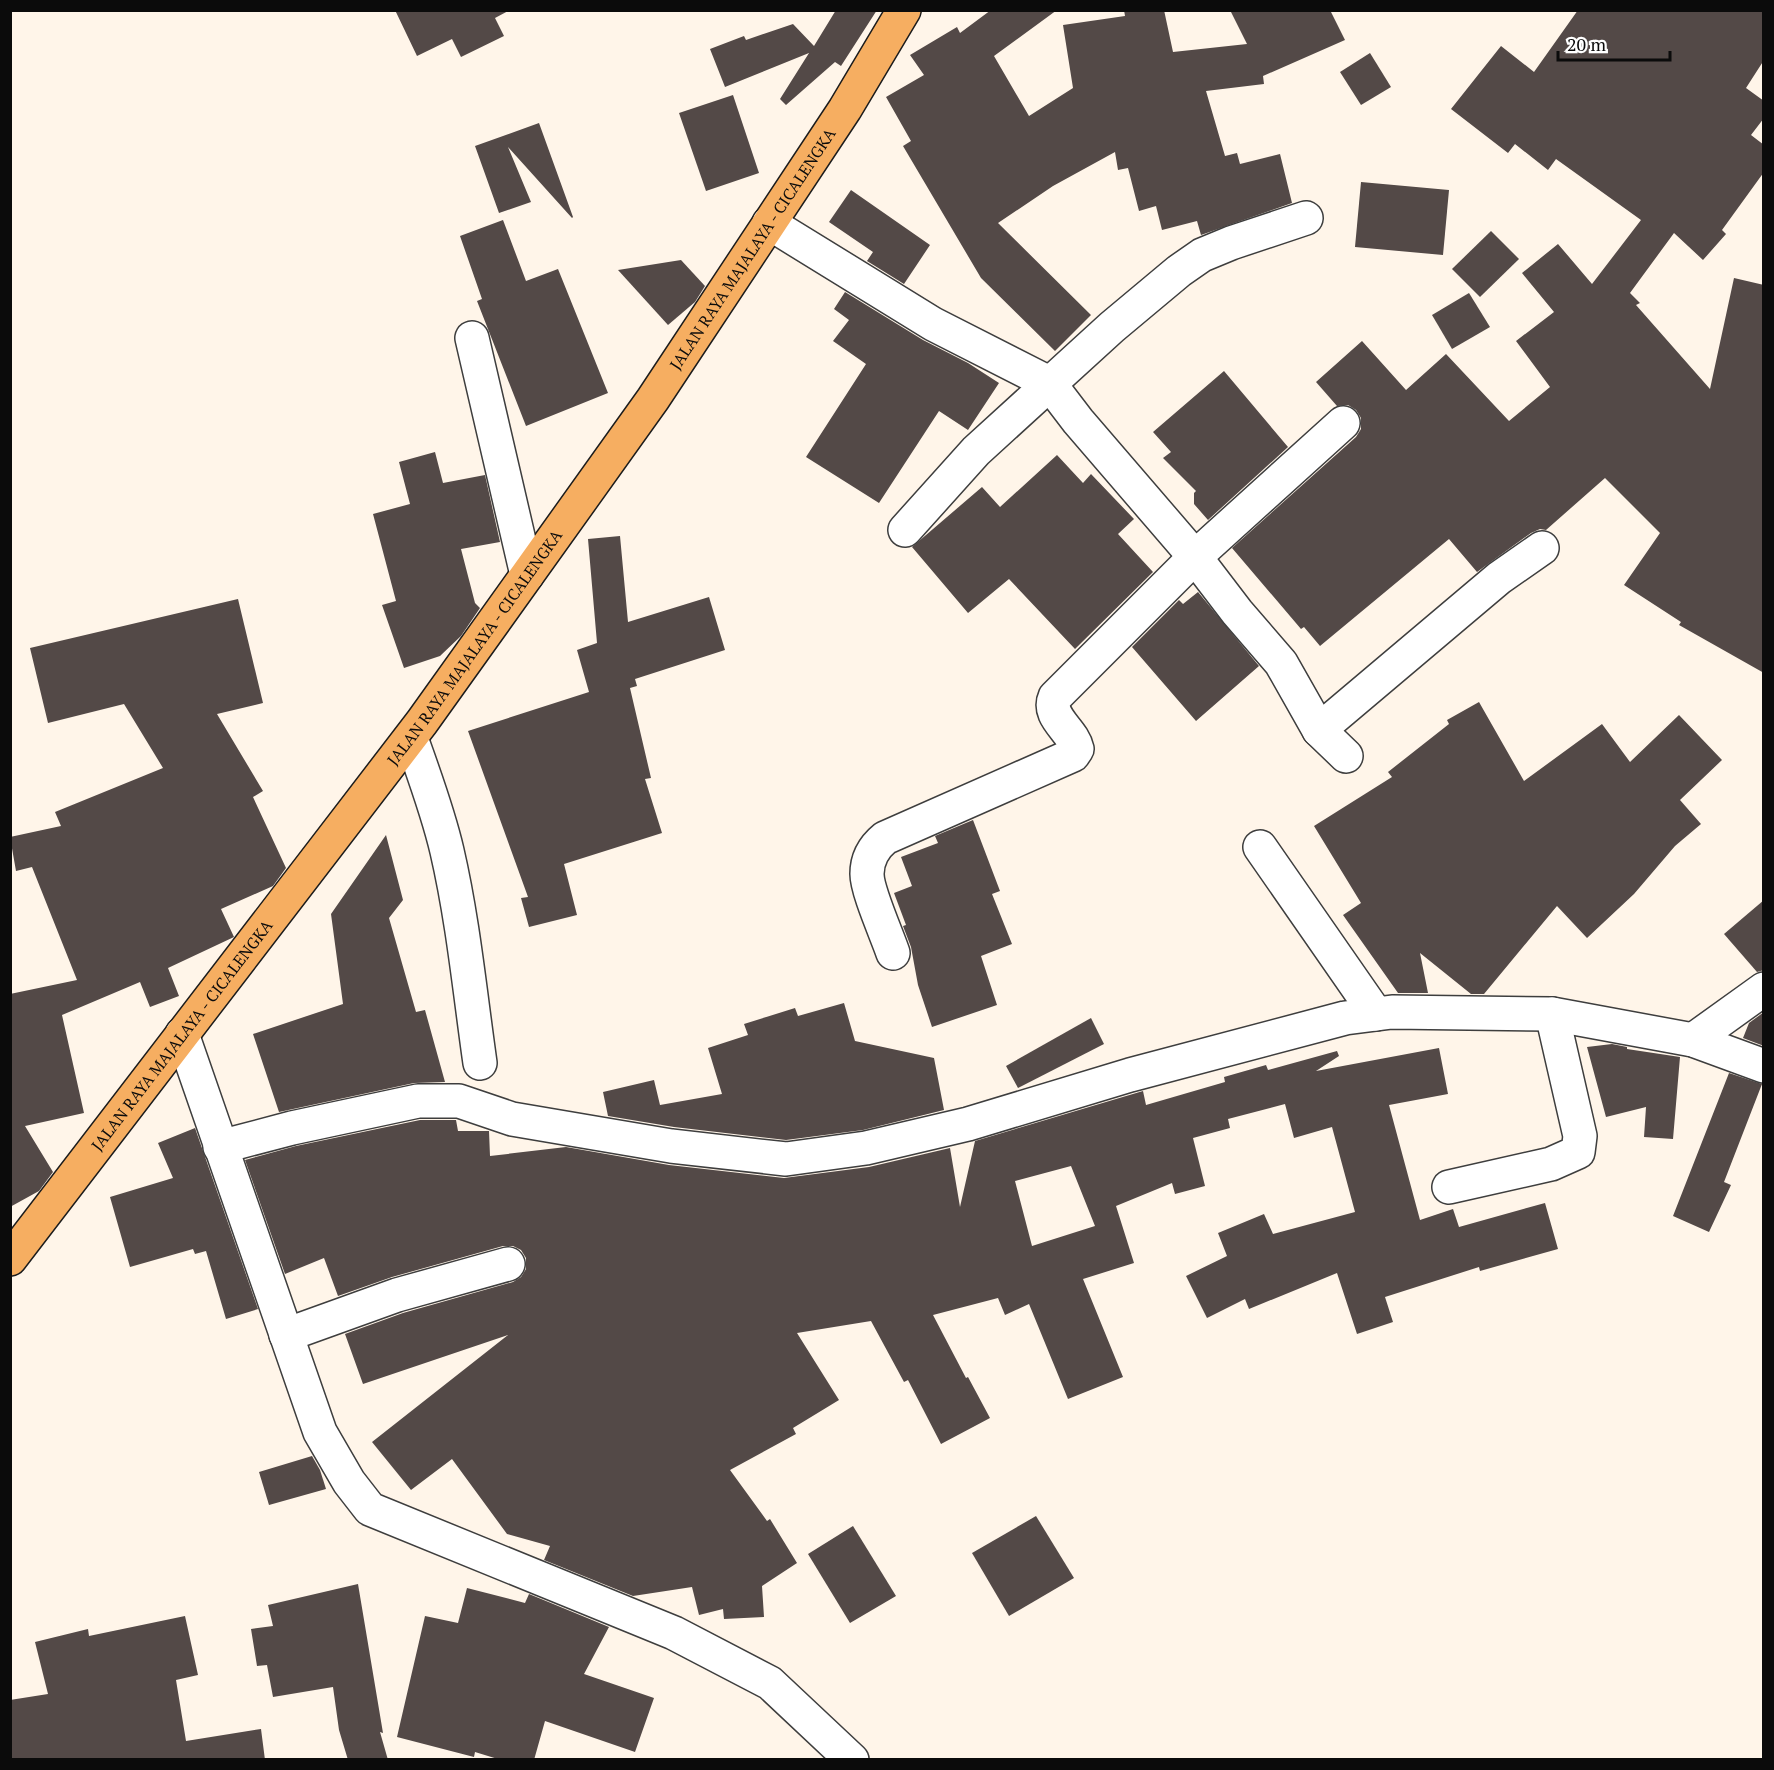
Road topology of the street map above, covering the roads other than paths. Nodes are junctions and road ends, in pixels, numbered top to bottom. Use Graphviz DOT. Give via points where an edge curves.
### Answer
graph roads {
  1 [pos="904,10"];
  2 [pos="1306,218"];
  3 [pos="769,223"];
  4 [pos="472,338"];
  5 [pos="1049,383"];
  6 [pos="1343,423"];
  7 [pos="905,530"];
  8 [pos="1542,548"];
  9 [pos="1195,557"];
  10 [pos="527,575"];
  11 [pos="1319,730"];
  12 [pos="411,738"];
  13 [pos="1346,756"];
  14 [pos="1260,847"];
  15 [pos="893,953"];
  16 [pos="1764,989"];
  17 [pos="1376,1014"];
  18 [pos="1552,1014"];
  19 [pos="182,1034"];
  20 [pos="1693,1040"];
  21 [pos="480,1064"];
  22 [pos="1764,1066"];
  23 [pos="220,1147"];
  24 [pos="1449,1188"];
  25 [pos="10,1259"];
  26 [pos="508,1264"];
  27 [pos="286,1335"];
  28 [pos="852,1760"];
  1 -- 3 [label="main road, JALAN RAYA MAJALAYA - CICALENGKA" via="845,109"];
  2 -- 5 [label="street" via="1194,260"];
  3 -- 5 [label="street" via="933,324"];
  3 -- 10 [label="main road, JALAN RAYA MAJALAYA - CICALENGKA" via="653,399"];
  4 -- 10 [label="street"];
  5 -- 7 [label="street" via="976,451"];
  5 -- 9 [label="street"];
  6 -- 9 [label="street"];
  8 -- 11 [label="street" via="1499,578"];
  9 -- 11 [label="street" via="1281,663"];
  9 -- 15 [label="street" via="1055,697 1055,715 1076,743 1072,755 885,838 876,846 867,874"];
  10 -- 12 [label="main road, JALAN RAYA MAJALAYA - CICALENGKA"];
  11 -- 13 [label="street"];
  12 -- 19 [label="main road, JALAN RAYA MAJALAYA - CICALENGKA"];
  12 -- 21 [label="street" via="447,852"];
  14 -- 17 [label="street"];
  16 -- 20 [label="street"];
  17 -- 18 [label="street"];
  17 -- 23 [label="street" via="1345,1018 1130,1075 968,1124 867,1148 786,1159 671,1146 512,1119 459,1101 418,1101"];
  18 -- 20 [label="street"];
  18 -- 24 [label="street" via="1580,1136 1578,1152 1551,1164"];
  19 -- 23 [label="street"];
  19 -- 25 [label="main road, JALAN RAYA MAJALAYA - CICALENGKA"];
  20 -- 22 [label="street"];
  23 -- 27 [label="street"];
  26 -- 27 [label="street" via="397,1295"];
  27 -- 28 [label="street" via="320,1432 370,1509 674,1633 770,1683"];
}
